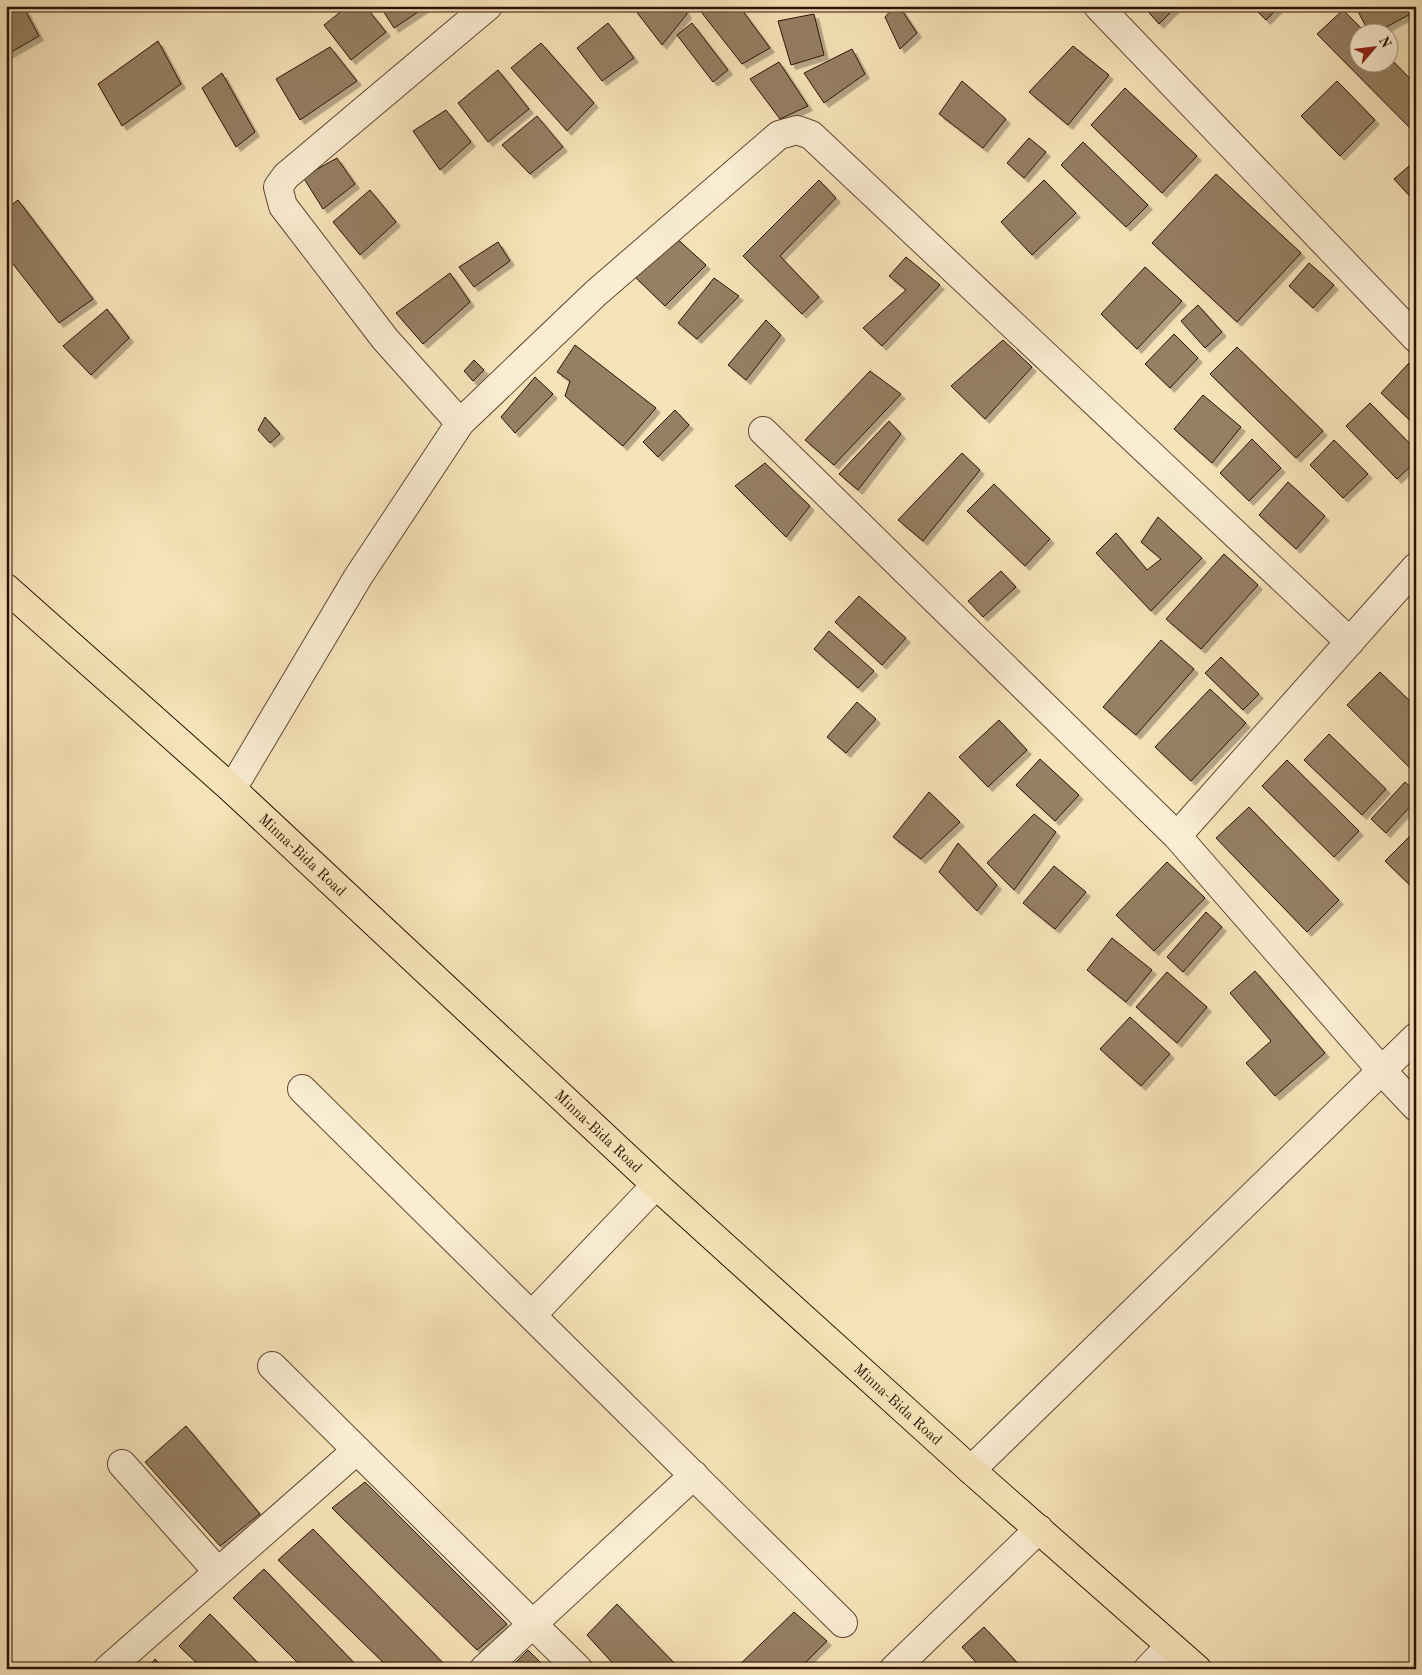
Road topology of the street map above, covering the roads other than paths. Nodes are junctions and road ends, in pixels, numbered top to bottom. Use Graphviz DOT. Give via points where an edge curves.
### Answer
graph roads {
  1 [pos="488,6"];
  2 [pos="1098,6"];
  3 [pos="1416,338"];
  4 [pos="460,423"];
  5 [pos="763,432"];
  6 [pos="1416,568"];
  7 [pos="6,588"];
  8 [pos="1350,642"];
  9 [pos="232,789"];
  10 [pos="1177,836"];
  11 [pos="1416,1037"];
  12 [pos="1382,1071"];
  13 [pos="302,1089"];
  14 [pos="1416,1107"];
  15 [pos="656,1185"];
  16 [pos="532,1315"];
  17 [pos="272,1366"];
  18 [pos="357,1450"];
  19 [pos="122,1464"];
  20 [pos="971,1470"];
  21 [pos="694,1474"];
  22 [pos="1039,1529"];
  23 [pos="218,1572"];
  24 [pos="843,1622"];
  25 [pos="533,1625"];
  26 [pos="1170,1646"];
  27 [pos="108,1669"];
  28 [pos="484,1669"];
  29 [pos="578,1669"];
  30 [pos="894,1669"];
  31 [pos="1148,1669"];
  32 [pos="1197,1669"];
  1 -- 4 [label="street" via="286,176 278,188 282,206 300,230 385,339"];
  2 -- 3 [label="street"];
  4 -- 8 [label="street" via="596,293 779,135 797,130 811,135"];
  4 -- 9 [label="street" via="358,577"];
  5 -- 10 [label="street"];
  6 -- 8 [label="street"];
  7 -- 9 [label="main road, Minna-Bida Road"];
  8 -- 10 [label="street"];
  9 -- 15 [label="main road, Minna-Bida Road"];
  10 -- 12 [label="street"];
  11 -- 12 [label="street"];
  12 -- 14 [label="street"];
  12 -- 20 [label="street"];
  13 -- 16 [label="street"];
  15 -- 16 [label="street"];
  15 -- 20 [label="main road, Minna-Bida Road"];
  16 -- 21 [label="street"];
  17 -- 18 [label="street"];
  18 -- 23 [label="street"];
  18 -- 25 [label="street"];
  19 -- 23 [label="street"];
  20 -- 22 [label="main road, Minna-Bida Road"];
  21 -- 24 [label="street"];
  21 -- 25 [label="street"];
  22 -- 26 [label="main road, Minna-Bida Road"];
  22 -- 30 [label="street"];
  23 -- 27 [label="street"];
  25 -- 28 [label="street"];
  25 -- 29 [label="street"];
  26 -- 31 [label="street"];
  26 -- 32 [label="main road, Minna-Bida Road"];
}
